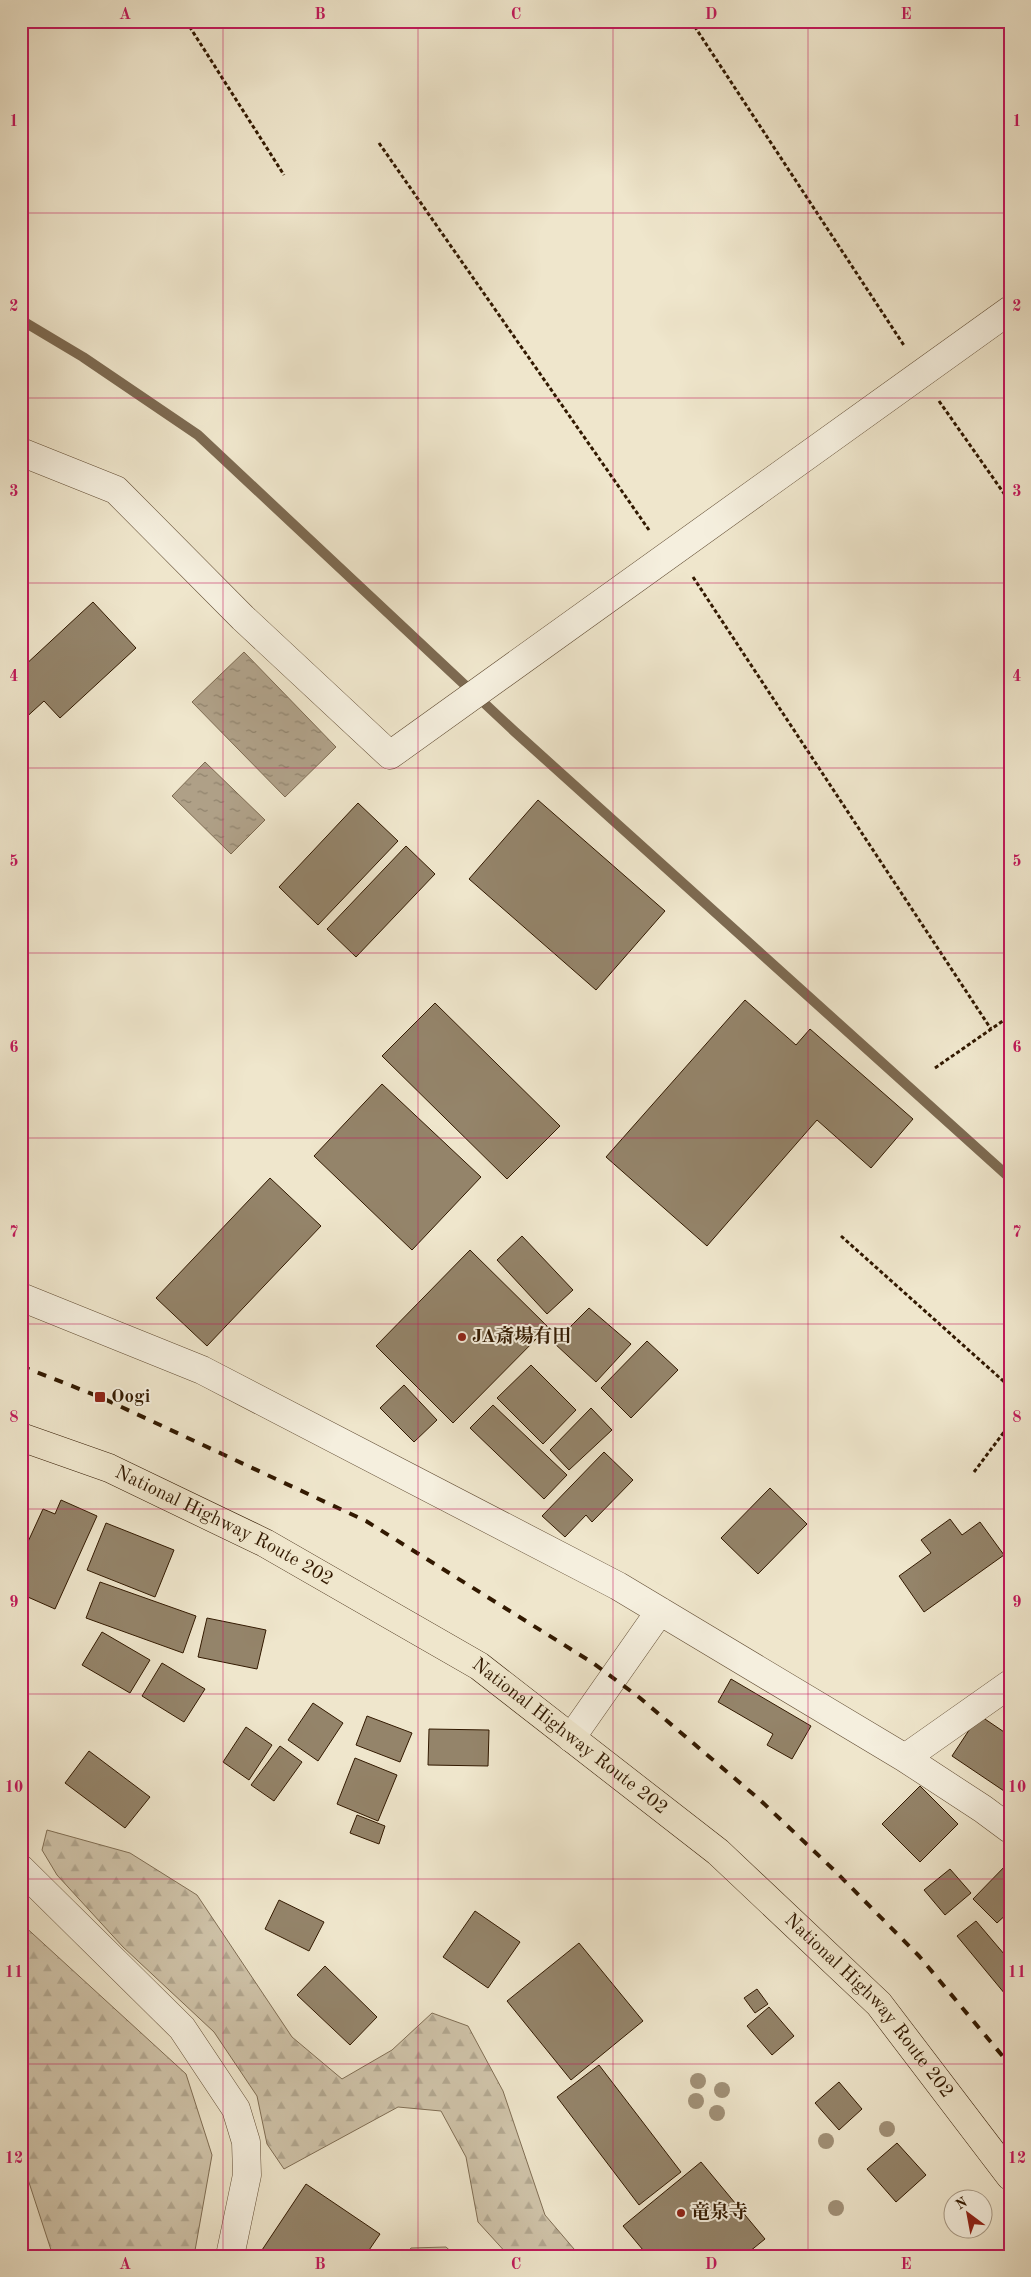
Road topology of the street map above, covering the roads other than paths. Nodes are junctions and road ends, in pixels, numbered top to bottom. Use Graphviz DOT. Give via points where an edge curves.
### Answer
graph roads {
  1 [pos="1010,310"];
  2 [pos="21,452"];
  3 [pos="21,1296"];
  4 [pos="21,1437"];
  5 [pos="660,1611"];
  6 [pos="1010,1684"];
  7 [pos="571,1738"];
  8 [pos="905,1758"];
  9 [pos="1010,1829"];
  10 [pos="21,1869"];
  11 [pos="1010,2176"];
  12 [pos="230,2256"];
  1 -- 2 [label="street" via="390,755 243,618 116,490"];
  3 -- 5 [label="street" via="202,1370 618,1586"];
  4 -- 7 [label="highway, National Highway Route 202" via="109,1468 265,1544 479,1666"];
  5 -- 7 [label="street"];
  5 -- 8 [label="street"];
  6 -- 8 [label="street"];
  7 -- 11 [label="highway, National Highway Route 202" via="718,1852 879,2004"];
  8 -- 9 [label="street"];
  10 -- 12 [label="street" via="182,2028 236,2110 246,2142 247,2175"];
}
